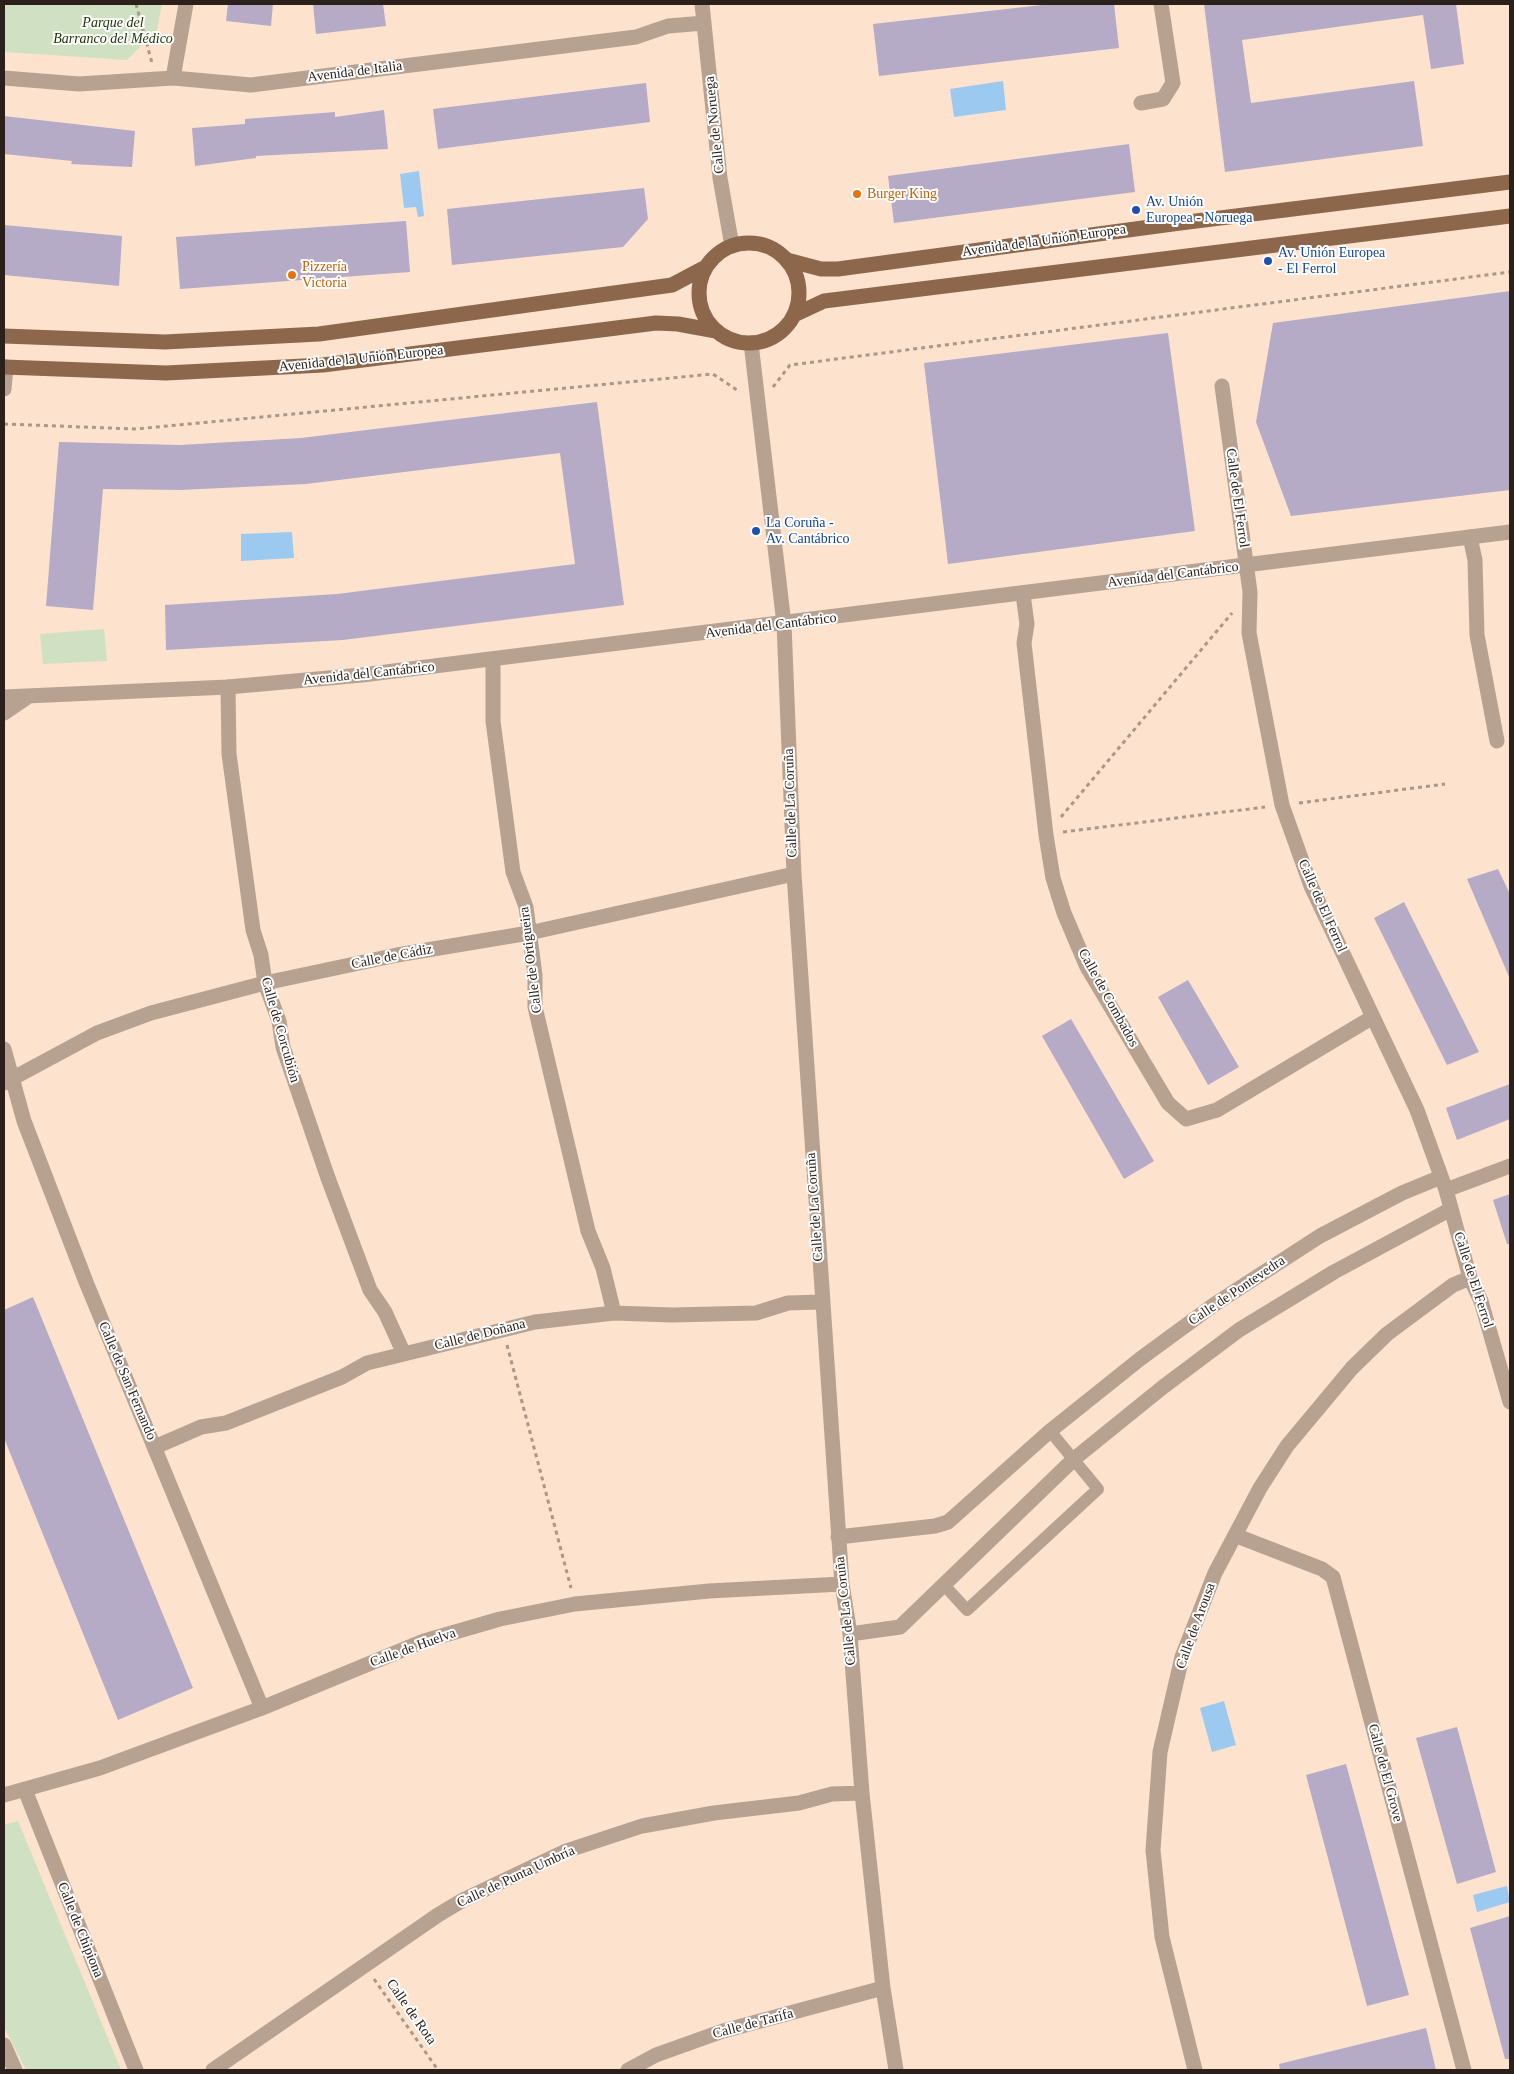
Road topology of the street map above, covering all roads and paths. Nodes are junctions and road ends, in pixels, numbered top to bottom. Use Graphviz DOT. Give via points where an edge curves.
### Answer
graph roads {
  1 [pos="136,4"];
  2 [pos="186,4"];
  3 [pos="702,4"];
  4 [pos="1161,4"];
  5 [pos="704,23"];
  6 [pos="4,78"];
  7 [pos="173,78"];
  8 [pos="156,79"];
  9 [pos="1142,103"];
  10 [pos="1510,182"];
  11 [pos="1510,216"];
  12 [pos="732,246"];
  13 [pos="787,260"];
  14 [pos="706,267"];
  15 [pos="794,316"];
  16 [pos="716,331"];
  17 [pos="4,336"];
  18 [pos="751,343"];
  19 [pos="5,367"];
  20 [pos="1222,386"];
  21 [pos="4,389"];
  22 [pos="1510,532"];
  23 [pos="1470,537"];
  24 [pos="1247,566"];
  25 [pos="1250,592"];
  26 [pos="1023,594"];
  27 [pos="784,624"];
  28 [pos="493,660"];
  29 [pos="228,687"];
  30 [pos="30,695"];
  31 [pos="4,697"];
  32 [pos="4,713"];
  33 [pos="1497,741"];
  34 [pos="1444,784"];
  35 [pos="1282,805"];
  36 [pos="1046,834"];
  37 [pos="794,874"];
  38 [pos="530,933"];
  39 [pos="265,983"];
  40 [pos="1373,1018"];
  41 [pos="4,1049"];
  42 [pos="7,1080"];
  43 [pos="1510,1166"];
  44 [pos="1443,1184"];
  45 [pos="1451,1209"];
  46 [pos="1470,1278"];
  47 [pos="821,1302"];
  48 [pos="614,1313"];
  49 [pos="503,1330"];
  50 [pos="404,1354"];
  51 [pos="1510,1402"];
  52 [pos="1050,1431"];
  53 [pos="155,1447"];
  54 [pos="1074,1459"];
  55 [pos="1237,1536"];
  56 [pos="838,1537"];
  57 [pos="842,1584"];
  58 [pos="944,1585"];
  59 [pos="575,1604"];
  60 [pos="850,1634"];
  61 [pos="262,1708"];
  62 [pos="24,1790"];
  63 [pos="862,1793"];
  64 [pos="4,1795"];
  65 [pos="366,1967"];
  66 [pos="883,1988"];
  67 [pos="4,2045"];
  68 [pos="15,2070"];
  69 [pos="136,2070"];
  70 [pos="213,2070"];
  71 [pos="438,2070"];
  72 [pos="628,2070"];
  73 [pos="896,2070"];
  74 [pos="1195,2070"];
  75 [pos="1464,2070"];
  1 -- 8 [label="path"];
  2 -- 7 [label="street"];
  3 -- 5 [label="street, Calle de Noruega"];
  4 -- 9 [label="street" via="1173,83 1163,99"];
  5 -- 7 [label="street, Avenida de Italia" via="668,26 636,37 251,85"];
  5 -- 12 [label="street, Calle de Noruega" via="720,178"];
  6 -- 8 [label="street, Avenida de Italia" via="79,84"];
  7 -- 8 [label="street, Avenida de Italia"];
  10 -- 13 [label="main road, Avenida de la Unión Europea" via="838,269 821,269"];
  11 -- 15 [label="main road" via="824,301"];
  12 -- 13 [label="main road" via="762,244"];
  12 -- 14 [label="main road" via="717,254"];
  13 -- 15 [label="main road" via="797,277 799,297"];
  14 -- 16 [label="main road" via="700,284 700,301 705,318"];
  14 -- 17 [label="main road, Avenida de la Unión Europea" via="672,285 319,334 165,342"];
  15 -- 18 [label="main road" via="784,330 769,340"];
  16 -- 18 [label="main road" via="732,341"];
  16 -- 19 [label="main road, Avenida de la Unión Europea" via="656,323 313,366 166,373"];
  18 -- 27 [label="street, Calle de La Coruña"];
  19 -- 21 [label="street"];
  20 -- 24 [label="street, Calle de El Ferrol"];
  22 -- 23 [label="street, Avenida del Cantábrico"];
  23 -- 24 [label="street, Avenida del Cantábrico"];
  23 -- 33 [label="street" via="1475,560 1477,635"];
  24 -- 25 [label="street, Calle de El Ferrol"];
  24 -- 26 [label="street, Avenida del Cantábrico"];
  25 -- 35 [label="street, Calle de El Ferrol" via="1249,633"];
  25 -- 36 [label="path"];
  26 -- 27 [label="street, Avenida del Cantábrico"];
  26 -- 36 [label="street, Calle de Combados" via="1027,624 1024,643"];
  27 -- 28 [label="street, Avenida del Cantábrico"];
  27 -- 37 [label="street, Calle de La Coruña"];
  28 -- 29 [label="street, Avenida del Cantábrico"];
  28 -- 38 [label="street, Calle de Ortigueira" via="494,730 513,872 526,907"];
  29 -- 30 [label="street, Avenida del Cantábrico"];
  29 -- 39 [label="street, Calle de Corcubión" via="229,754 253,930"];
  30 -- 31 [label="street, Avenida del Cantábrico"];
  30 -- 32 [label="street"];
  34 -- 35 [label="path"];
  35 -- 36 [label="path"];
  35 -- 40 [label="street, Calle de El Ferrol" via="1311,886"];
  36 -- 40 [label="street, Calle de Combados" via="1064,913 1087,967 1168,1103 1186,1119 1217,1110"];
  37 -- 38 [label="street, Calle de Cádiz"];
  37 -- 47 [label="street, Calle de La Coruña"];
  38 -- 39 [label="street, Calle de Cádiz" via="397,955"];
  38 -- 48 [label="street, Calle de Ortigueira" via="535,1007 588,1231 604,1268"];
  39 -- 42 [label="street, Calle de Cádiz" via="151,1013 106,1029"];
  39 -- 50 [label="street, Calle de Corcubión" via="279,1021 283,1047 366,1281 385,1312"];
  40 -- 44 [label="street, Calle de El Ferrol" via="1418,1110"];
  41 -- 42 [label="street, Calle de San Fernando"];
  42 -- 53 [label="street, Calle de San Fernando"];
  43 -- 44 [label="street, Calle de Pontevedra"];
  44 -- 45 [label="street, Calle de El Ferrol"];
  44 -- 52 [label="street, Calle de Pontevedra" via="1402,1193 1320,1236 1223,1299 1140,1359"];
  45 -- 46 [label="street, Calle de El Ferrol"];
  45 -- 54 [label="street" via="1334,1272 1239,1330"];
  46 -- 51 [label="street, Calle de El Ferrol" via="1481,1301"];
  46 -- 55 [label="street, Calle de Arousa" via="1453,1285 1423,1306 1387,1334 1352,1368 1287,1446 1260,1488"];
  47 -- 48 [label="street, Calle de Doñana" via="788,1303 756,1313"];
  47 -- 56 [label="street, Calle de La Coruña"];
  48 -- 49 [label="street, Calle de Doñana" via="535,1322"];
  49 -- 50 [label="street, Calle de Doñana"];
  49 -- 59 [label="path"];
  50 -- 53 [label="street, Calle de Doñana" via="368,1363 342,1377 226,1423 201,1427"];
  52 -- 54 [label="lane"];
  52 -- 56 [label="street, Calle de Pontevedra" via="948,1522"];
  53 -- 61 [label="street, Calle de San Fernando"];
  54 -- 58 [label="street"];
  54 -- 58 [label="lane" via="1098,1489 967,1610"];
  55 -- 74 [label="street, Calle de Arousa" via="1215,1573 1182,1657 1160,1752 1153,1850 1162,1937"];
  55 -- 75 [label="street, Calle de El Grove" via="1322,1569 1333,1578"];
  56 -- 57 [label="street, Calle de La Coruña"];
  57 -- 59 [label="street, Calle de Huelva" via="708,1591"];
  57 -- 60 [label="street, Calle de La Coruña"];
  58 -- 60 [label="street" via="900,1627"];
  59 -- 61 [label="street, Calle de Huelva" via="500,1619 424,1641"];
  60 -- 63 [label="street, Calle de La Coruña"];
  61 -- 62 [label="street, Calle de Huelva" via="100,1768"];
  62 -- 64 [label="street, Calle de Huelva"];
  62 -- 69 [label="street, Calle de Chipiona"];
  63 -- 65 [label="street, Calle de Punta Umbría" via="832,1794 799,1804 714,1813 642,1826 566,1851 463,1900"];
  63 -- 66 [label="street, Calle de La Coruña"];
  65 -- 70 [label="street, Calle de Punta Umbría"];
  65 -- 71 [label="path, Calle de Rota"];
  66 -- 72 [label="street, Calle de Tarifa" via="723,2031 656,2055"];
  66 -- 73 [label="street, Calle de La Coruña"];
  67 -- 68 [label="street"];
}
